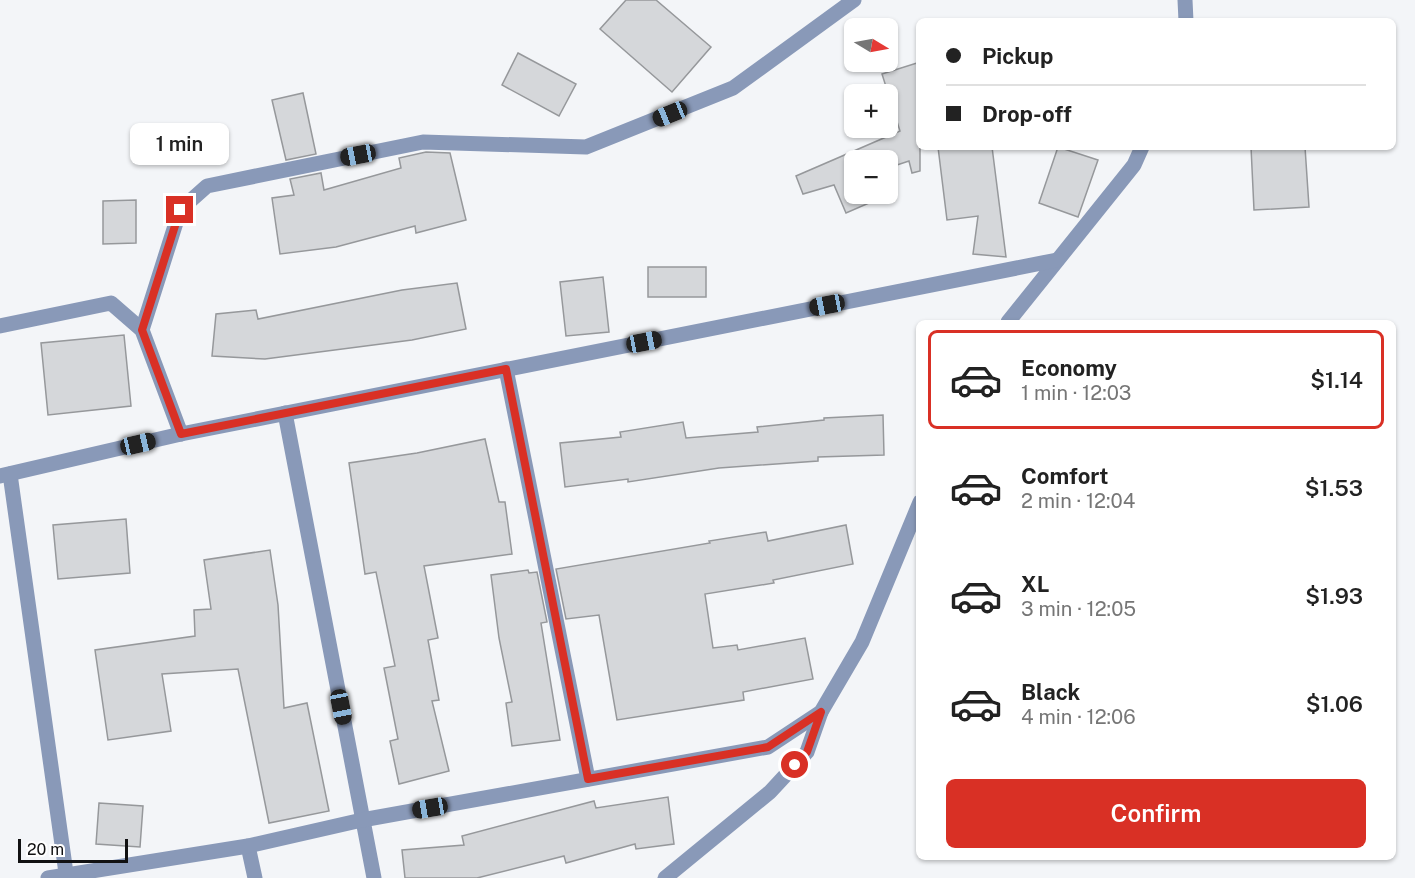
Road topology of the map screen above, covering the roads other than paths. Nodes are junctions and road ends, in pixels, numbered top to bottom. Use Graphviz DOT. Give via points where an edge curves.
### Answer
graph roads {
  1 [pos="854,0"];
  2 [pos="1185,0"];
  3 [pos="1186,18"];
  4 [pos="1141,150"];
  5 [pos="1057,260"];
  6 [pos="1010,320"];
  7 [pos="0,326"];
  8 [pos="142,330"];
  9 [pos="506,369"];
  10 [pos="285,413"];
  11 [pos="181,434"];
  12 [pos="5,475"];
  13 [pos="916,512"];
  14 [pos="821,712"];
  15 [pos="588,779"];
  16 [pos="363,820"];
  17 [pos="248,846"];
  18 [pos="66,873"];
  19 [pos="48,878"];
  20 [pos="255,878"];
  21 [pos="374,878"];
  22 [pos="665,878"];
  1 -- 8 [label="street" via="733,88 586,147 423,142 207,186 180,210"];
  2 -- 3 [label="street"];
  4 -- 5 [label="street" via="1134,165"];
  5 -- 6 [label="street"];
  5 -- 9 [label="street"];
  7 -- 8 [label="street" via="111,303"];
  8 -- 11 [label="street"];
  9 -- 10 [label="street"];
  9 -- 15 [label="street"];
  10 -- 11 [label="street"];
  10 -- 16 [label="street"];
  11 -- 12 [label="street"];
  12 -- 18 [label="street"];
  13 -- 14 [label="street" via="862,642"];
  14 -- 15 [label="street" via="768,747"];
  14 -- 22 [label="street" via="807,752 770,792"];
  15 -- 16 [label="street"];
  16 -- 17 [label="street"];
  16 -- 21 [label="street"];
  17 -- 18 [label="street"];
  17 -- 20 [label="street"];
  18 -- 19 [label="street"];
}
